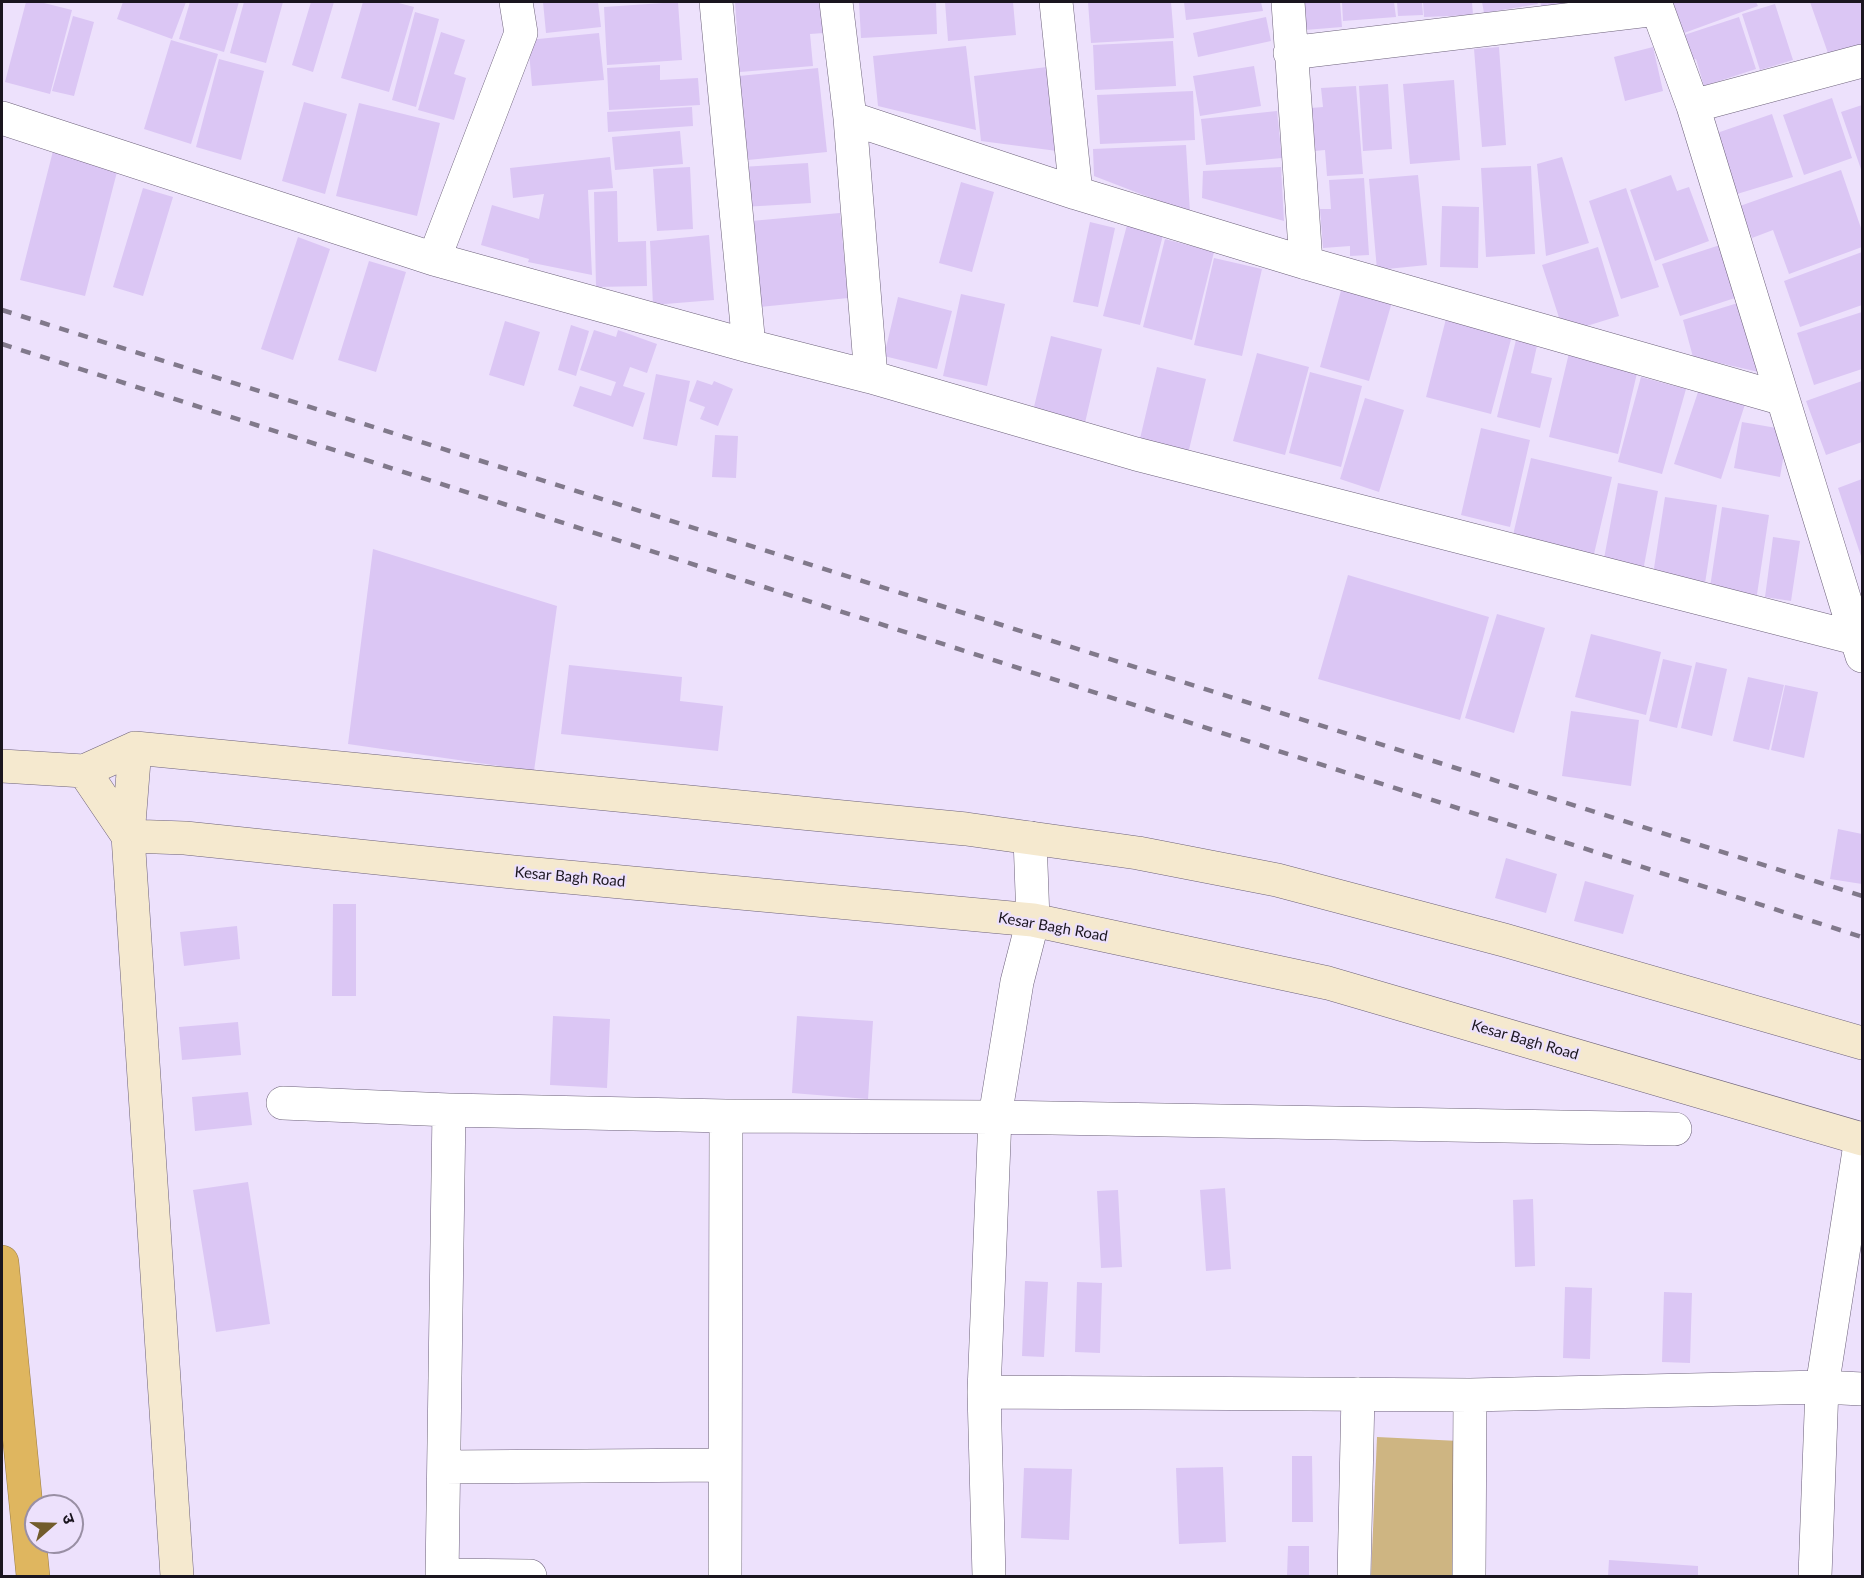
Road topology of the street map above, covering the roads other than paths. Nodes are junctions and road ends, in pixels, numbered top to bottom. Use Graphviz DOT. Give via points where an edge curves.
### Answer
graph roads {
  1 [pos="516,2"];
  2 [pos="716,2"];
  3 [pos="836,2"];
  4 [pos="1056,2"];
  5 [pos="1288,2"];
  6 [pos="1656,5"];
  7 [pos="1290,53"];
  8 [pos="1863,61"];
  9 [pos="1693,106"];
  10 [pos="2,118"];
  11 [pos="850,118"];
  12 [pos="1076,193"];
  13 [pos="434,259"];
  14 [pos="1306,263"];
  15 [pos="749,346"];
  16 [pos="871,377"];
  17 [pos="1783,399"];
  18 [pos="1861,648"];
  19 [pos="135,748"];
  20 [pos="2,766"];
  21 [pos="84,771"];
  22 [pos="128,836"];
  23 [pos="1030,838"];
  24 [pos="1033,920"];
  25 [pos="1863,1043"];
  26 [pos="283,1103"];
  27 [pos="449,1110"];
  28 [pos="726,1116"];
  29 [pos="995,1117"];
  30 [pos="1675,1129"];
  31 [pos="1862,1139"];
  32 [pos="2,1262"];
  33 [pos="1822,1387"];
  34 [pos="1863,1389"];
  35 [pos="984,1392"];
  36 [pos="1359,1394"];
  37 [pos="1470,1395"];
  38 [pos="725,1465"];
  39 [pos="444,1467"];
  40 [pos="33,1576"];
  41 [pos="177,1576"];
  42 [pos="442,1576"];
  43 [pos="530,1576"];
  44 [pos="725,1576"];
  45 [pos="989,1576"];
  46 [pos="1354,1576"];
  47 [pos="1469,1576"];
  48 [pos="1815,1576"];
  1 -- 13 [label="street" via="521,33"];
  2 -- 15 [label="street"];
  3 -- 11 [label="street"];
  4 -- 12 [label="street"];
  5 -- 7 [label="street"];
  6 -- 7 [label="street"];
  6 -- 9 [label="street"];
  7 -- 14 [label="street"];
  8 -- 9 [label="street"];
  9 -- 17 [label="street"];
  10 -- 13 [label="street"];
  11 -- 12 [label="street"];
  11 -- 16 [label="street"];
  12 -- 14 [label="street"];
  13 -- 15 [label="street"];
  14 -- 17 [label="street"];
  15 -- 16 [label="street"];
  16 -- 18 [label="street" via="1136,454"];
  17 -- 18 [label="street"];
  19 -- 21 [label="main road"];
  19 -- 22 [label="main road"];
  19 -- 23 [label="main road"];
  20 -- 21 [label="main road"];
  21 -- 22 [label="main road"];
  22 -- 24 [label="main road, Kesar Bagh Road" via="185,838"];
  22 -- 41 [label="main road"];
  23 -- 24 [label="street"];
  23 -- 25 [label="main road" via="1138,853 1277,880 1504,940"];
  24 -- 29 [label="street" via="1017,982"];
  24 -- 31 [label="main road, Kesar Bagh Road" via="1328,983"];
  26 -- 27 [label="street"];
  27 -- 28 [label="street"];
  27 -- 39 [label="street"];
  28 -- 29 [label="street"];
  28 -- 38 [label="street"];
  29 -- 30 [label="street"];
  29 -- 35 [label="street"];
  31 -- 33 [label="street"];
  32 -- 40 [label="highway"];
  33 -- 34 [label="street"];
  33 -- 37 [label="street"];
  33 -- 48 [label="street"];
  35 -- 36 [label="street"];
  35 -- 45 [label="street"];
  36 -- 37 [label="street"];
  36 -- 46 [label="street"];
  37 -- 47 [label="street"];
  38 -- 39 [label="street"];
  38 -- 44 [label="street"];
  39 -- 42 [label="street"];
  42 -- 43 [label="street"];
}
